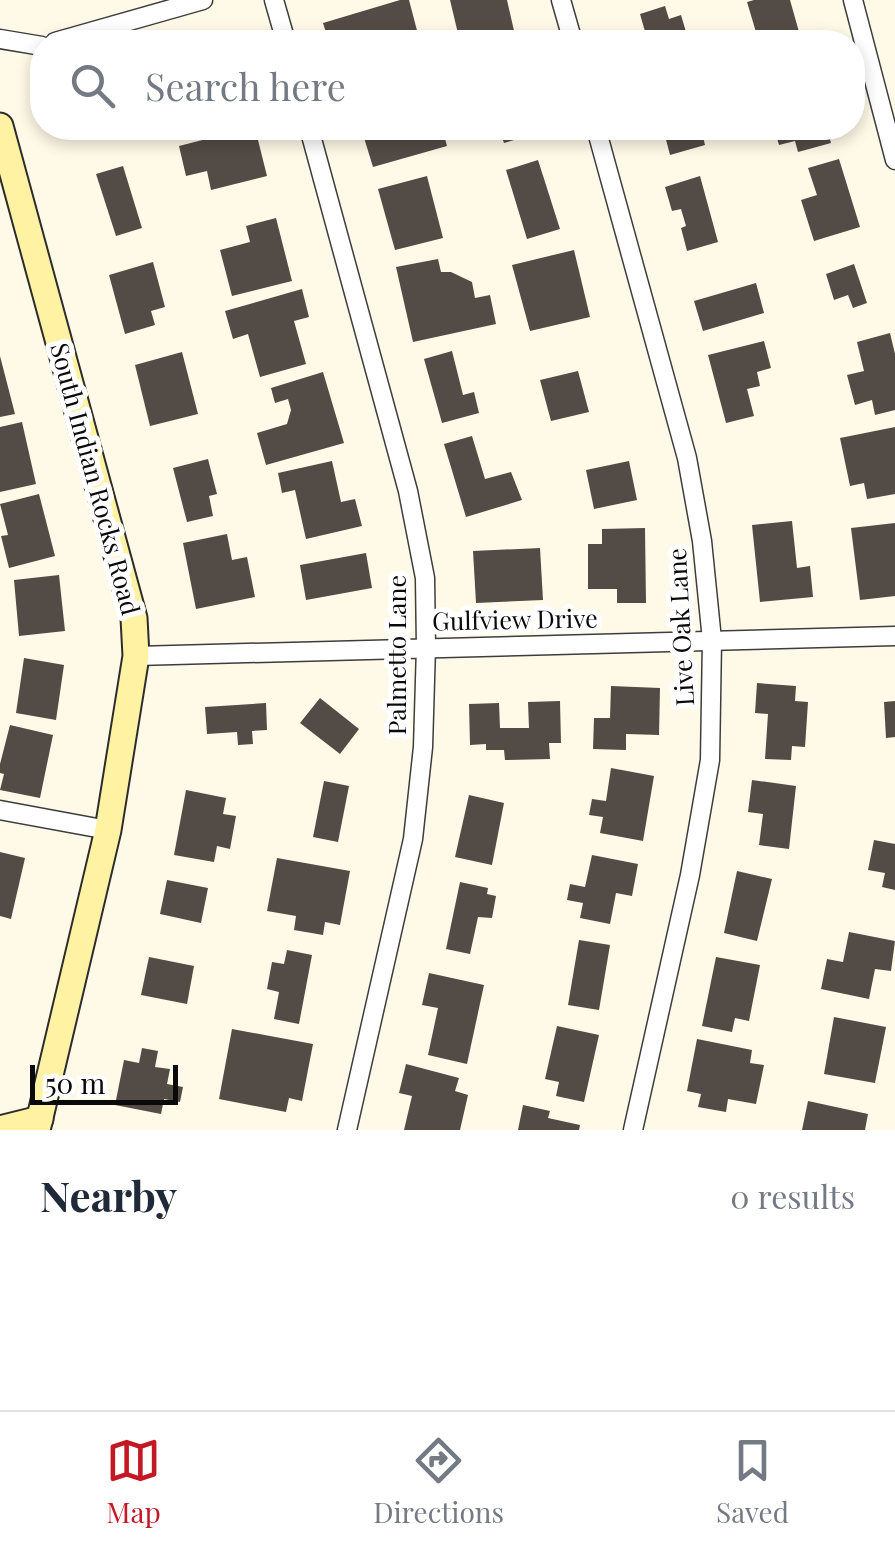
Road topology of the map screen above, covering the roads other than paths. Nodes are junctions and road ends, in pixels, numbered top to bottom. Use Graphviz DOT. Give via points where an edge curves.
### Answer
graph roads {
  1 [pos="203,0"];
  2 [pos="274,0"];
  3 [pos="561,0"];
  4 [pos="853,0"];
  5 [pos="98,30"];
  6 [pos="283,30"];
  7 [pos="569,30"];
  8 [pos="861,30"];
  9 [pos="0,39"];
  10 [pos="30,44"];
  11 [pos="865,46"];
  12 [pos="0,126"];
  13 [pos="312,140"];
  14 [pos="599,140"];
  15 [pos="895,160"];
  16 [pos="895,636"];
  17 [pos="712,640"];
  18 [pos="426,647"];
  19 [pos="136,656"];
  20 [pos="0,810"];
  21 [pos="108,830"];
  22 [pos="39,1124"];
  23 [pos="0,1129"];
  24 [pos="347,1130"];
  25 [pos="632,1130"];
  1 -- 5 [label="street"];
  2 -- 6 [label="street"];
  3 -- 7 [label="street"];
  4 -- 8 [label="street"];
  9 -- 10 [label="street"];
  11 -- 15 [label="street"];
  12 -- 19 [label="street, South Indian Rocks Road" via="134,618"];
  13 -- 18 [label="street, Palmetto Lane" via="408,491 425,578"];
  14 -- 17 [label="street, Live Oak Lane" via="687,458"];
  16 -- 17 [label="street, Gulfview Drive"];
  17 -- 18 [label="street, Gulfview Drive"];
  17 -- 25 [label="street, Live Oak Lane" via="710,760"];
  18 -- 19 [label="street, Gulfview Drive"];
  18 -- 24 [label="street, Palmetto Lane" via="413,839"];
  19 -- 21 [label="street, South Indian Rocks Road"];
  20 -- 21 [label="street"];
  21 -- 22 [label="street, South Indian Rocks Road"];
  22 -- 23 [label="street"];
}
